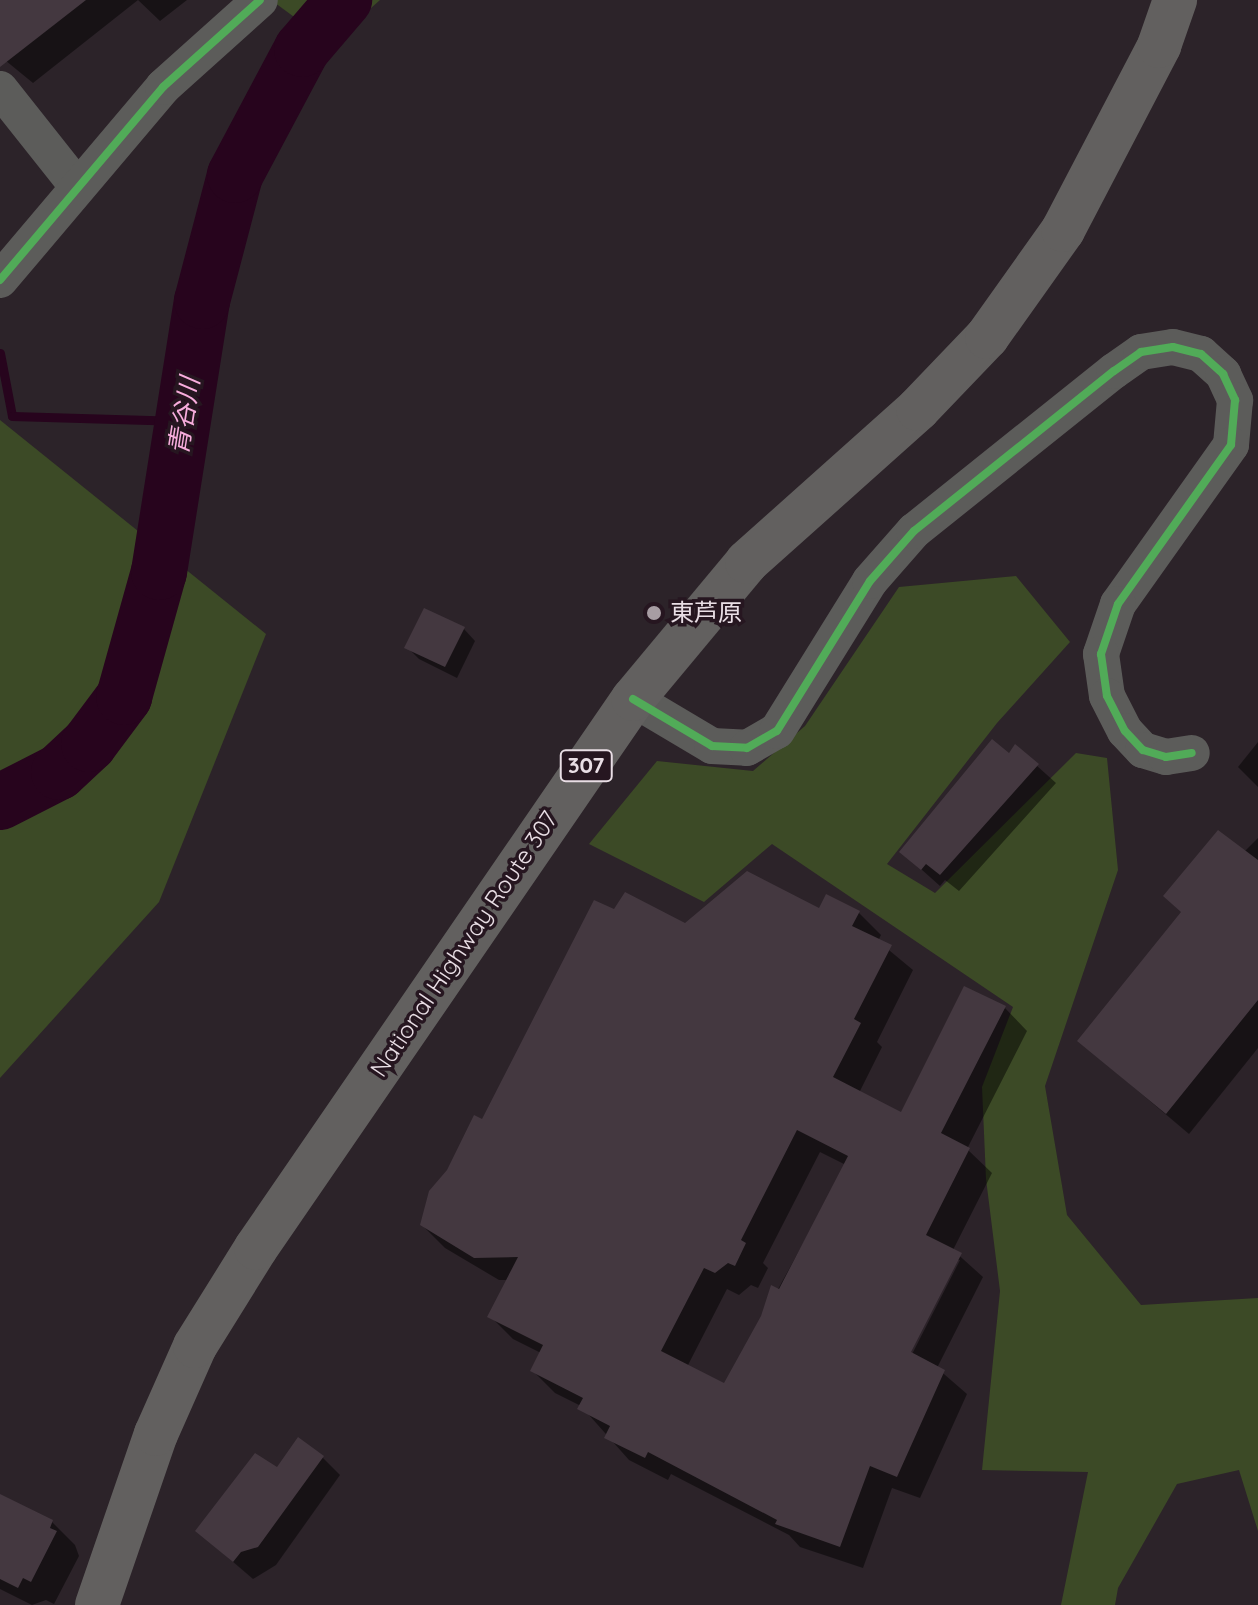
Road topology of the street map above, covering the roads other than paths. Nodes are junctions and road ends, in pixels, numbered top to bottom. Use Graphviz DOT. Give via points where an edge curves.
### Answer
graph roads {
  1 [pos="260,0"];
  2 [pos="1175,0"];
  3 [pos="0,89"];
  4 [pos="77,186"];
  5 [pos="0,280"];
  6 [pos="633,699"];
  7 [pos="1192,753"];
  8 [pos="97,1605"];
  1 -- 4 [label="street" via="163,87"];
  2 -- 6 [label="highway, National Highway Route 307 / 307" via="1159,46 1063,230 987,337 918,409 747,562"];
  3 -- 4 [label="street"];
  4 -- 5 [label="street"];
  6 -- 7 [label="street" via="712,746 747,748 777,731 870,581 914,531 1141,352 1173,347 1201,354 1223,374 1235,400 1231,445 1118,604 1101,654 1107,696 1125,731 1143,750 1166,757"];
  6 -- 8 [label="highway, National Highway Route 307 / 307" via="256,1248 195,1346 156,1434"];
}
